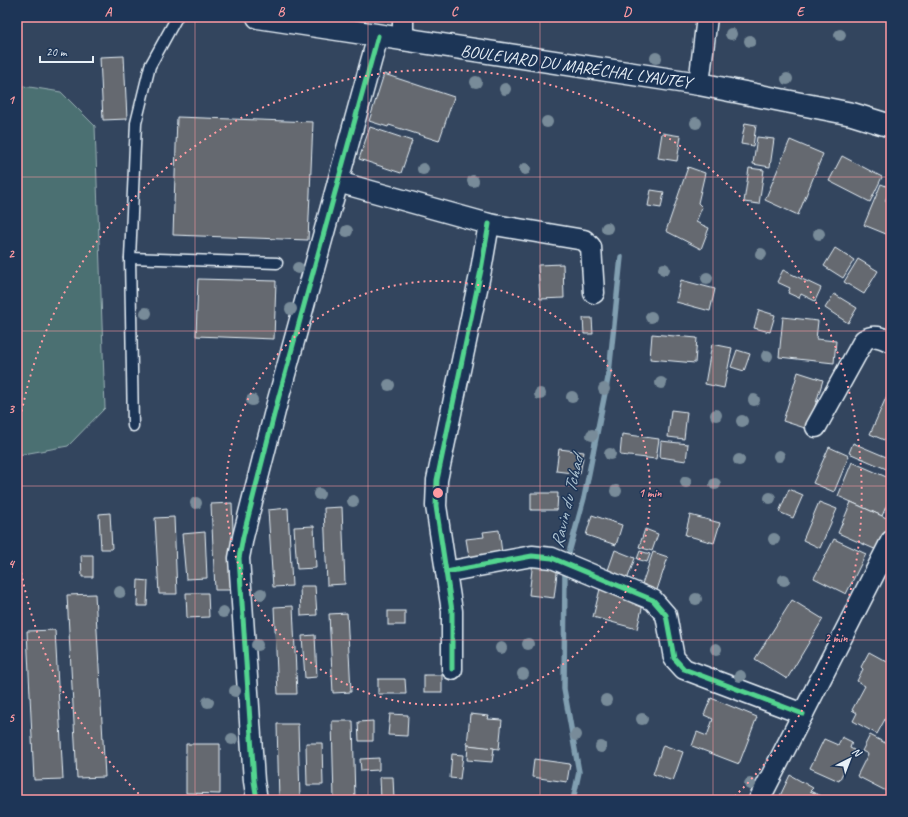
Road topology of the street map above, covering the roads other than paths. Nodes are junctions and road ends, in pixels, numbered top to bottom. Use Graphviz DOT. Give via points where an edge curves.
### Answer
graph roads {
  1 [pos="177,17"];
  2 [pos="258,17"];
  3 [pos="403,17"];
  4 [pos="707,17"];
  5 [pos="378,36"];
  6 [pos="404,40"];
  7 [pos="699,84"];
  8 [pos="891,126"];
  9 [pos="338,182"];
  10 [pos="489,224"];
  11 [pos="130,258"];
  12 [pos="277,263"];
  13 [pos="594,293"];
  14 [pos="891,342"];
  15 [pos="133,426"];
  16 [pos="816,427"];
  17 [pos="891,541"];
  18 [pos="446,572"];
  19 [pos="452,669"];
  20 [pos="803,714"];
  21 [pos="257,800"];
  22 [pos="759,800"];
  1 -- 11 [label="lane" via="150,66 136,123"];
  2 -- 5 [label="main road, BOULEVARD DU MARÉCHAL LYAUTEY"];
  3 -- 6 [label="street"];
  4 -- 7 [label="street"];
  5 -- 6 [label="main road, BOULEVARD DU MARÉCHAL LYAUTEY"];
  5 -- 9 [label="street"];
  6 -- 7 [label="main road, BOULEVARD DU MARÉCHAL LYAUTEY"];
  7 -- 8 [label="main road, BOULEVARD DU MARÉCHAL LYAUTEY" via="852,114"];
  9 -- 10 [label="street"];
  9 -- 21 [label="street" via="276,407 239,558"];
  10 -- 13 [label="street" via="584,240 592,247"];
  10 -- 18 [label="street" via="437,480 436,506"];
  11 -- 12 [label="lane"];
  11 -- 15 [label="lane"];
  14 -- 16 [label="street" via="877,336 870,336 864,340"];
  17 -- 20 [label="street"];
  18 -- 19 [label="street" via="452,611"];
  18 -- 20 [label="street" via="532,556 552,558 653,600 666,615 674,658 684,669"];
  20 -- 22 [label="street"];
}
